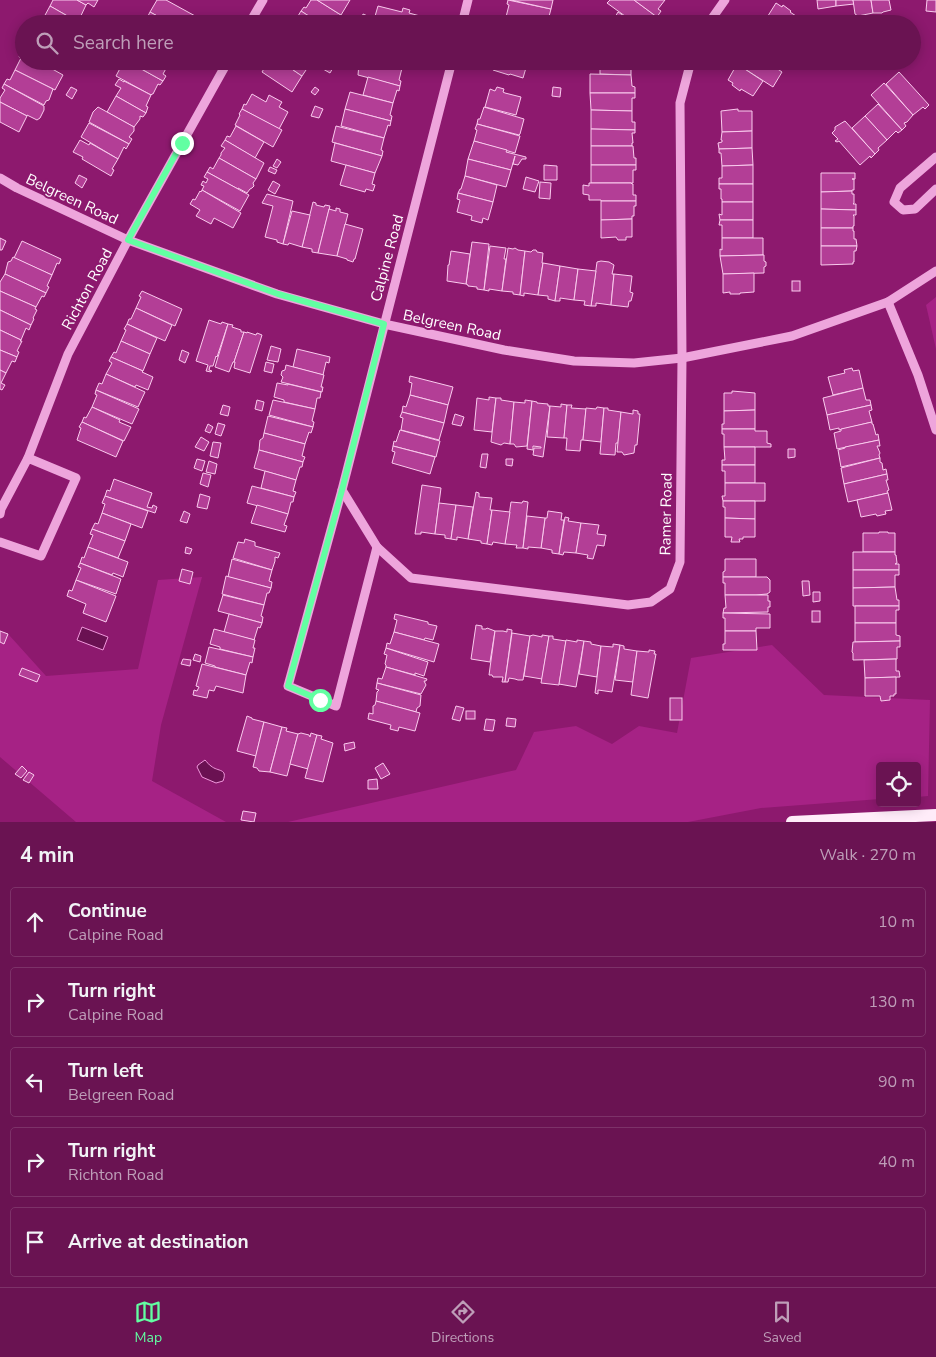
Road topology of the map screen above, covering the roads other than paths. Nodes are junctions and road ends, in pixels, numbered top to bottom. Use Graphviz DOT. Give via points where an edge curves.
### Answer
graph roads {
  1 [pos="263,0"];
  2 [pos="468,0"];
  3 [pos="725,0"];
  4 [pos="254,15"];
  5 [pos="464,15"];
  6 [pos="714,15"];
  7 [pos="223,70"];
  8 [pos="450,70"];
  9 [pos="689,70"];
  10 [pos="936,157"];
  11 [pos="0,178"];
  12 [pos="936,189"];
  13 [pos="128,240"];
  14 [pos="936,271"];
  15 [pos="888,302"];
  16 [pos="384,324"];
  17 [pos="682,358"];
  18 [pos="936,430"];
  19 [pos="28,458"];
  20 [pos="342,490"];
  21 [pos="0,514"];
  22 [pos="0,542"];
  23 [pos="377,547"];
  24 [pos="936,815"];
  25 [pos="792,822"];
  1 -- 4 [label="street"];
  2 -- 5 [label="street"];
  3 -- 6 [label="street"];
  7 -- 13 [label="street, Richton Road"];
  8 -- 16 [label="street, Calpine Road"];
  9 -- 17 [label="street, Ramer Road" via="680,103"];
  10 -- 12 [label="street" via="900,188 894,202 902,210 915,209"];
  11 -- 13 [label="street, Belgreen Road"];
  13 -- 16 [label="street, Belgreen Road" via="278,294"];
  13 -- 19 [label="street, Richton Road" via="68,354"];
  14 -- 15 [label="street, Belgreen Road"];
  15 -- 17 [label="street, Belgreen Road" via="792,336"];
  15 -- 18 [label="street"];
  16 -- 17 [label="street, Belgreen Road" via="504,350 574,361 634,363"];
  16 -- 20 [label="street, Calpine Road"];
  17 -- 23 [label="street, Ramer Road" via="680,562 670,589 651,602 628,605 411,578"];
  19 -- 21 [label="street, Richton Road"];
  19 -- 22 [label="street" via="76,478 41,556"];
  20 -- 23 [label="street, Ramer Road"];
  20 -- 23 [label="street, Calpine Road" via="288,686 336,706"];
  24 -- 25 [label="main road"];
}
